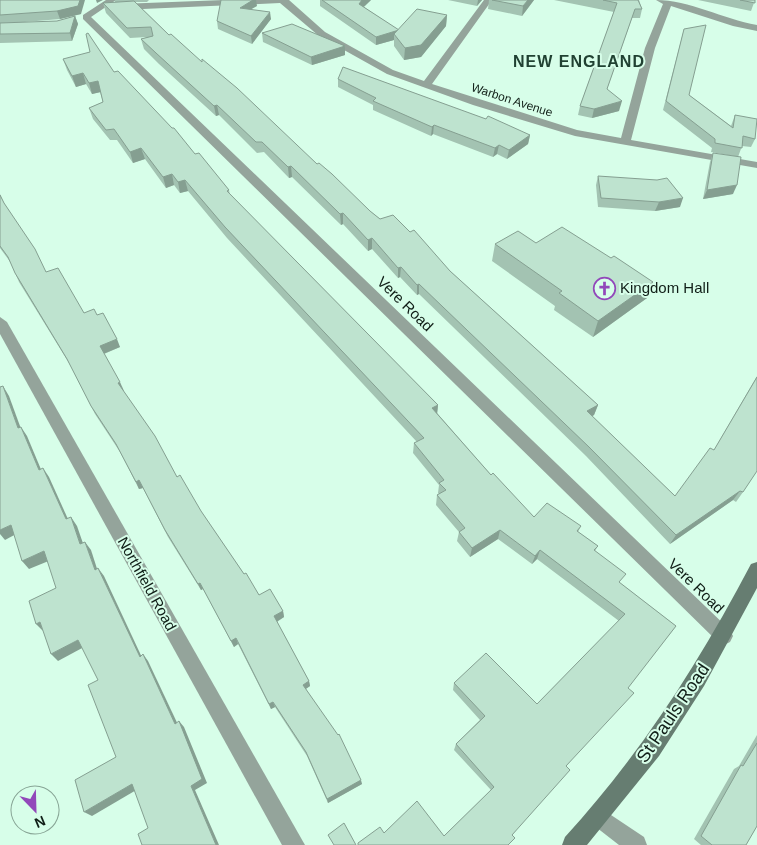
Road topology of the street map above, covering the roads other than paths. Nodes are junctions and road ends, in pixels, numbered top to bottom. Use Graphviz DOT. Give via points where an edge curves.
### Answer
graph roads {
  1 [pos="112,0"];
  2 [pos="284,0"];
  3 [pos="488,0"];
  4 [pos="664,1"];
  5 [pos="99,8"];
  6 [pos="757,28"];
  7 [pos="426,85"];
  8 [pos="625,141"];
  9 [pos="757,165"];
  10 [pos="0,322"];
  11 [pos="757,570"];
  12 [pos="724,636"];
  13 [pos="599,817"];
  14 [pos="294,845"];
  15 [pos="573,845"];
  16 [pos="636,845"];
  1 -- 5 [label="street, Vere Road"];
  2 -- 5 [label="street"];
  2 -- 7 [label="street, Warbon Avenue" via="322,34 390,72"];
  3 -- 7 [label="street"];
  4 -- 6 [label="street"];
  4 -- 8 [label="street"];
  5 -- 12 [label="street, Vere Road" via="81,18"];
  7 -- 8 [label="street, Warbon Avenue" via="574,133"];
  8 -- 9 [label="street, Warbon Avenue"];
  10 -- 14 [label="street, Northfield Road"];
  11 -- 12 [label="street, St Pauls Road"];
  12 -- 13 [label="street, St Pauls Road" via="667,727"];
  13 -- 15 [label="street, St Pauls Road"];
  13 -- 16 [label="street"];
}
